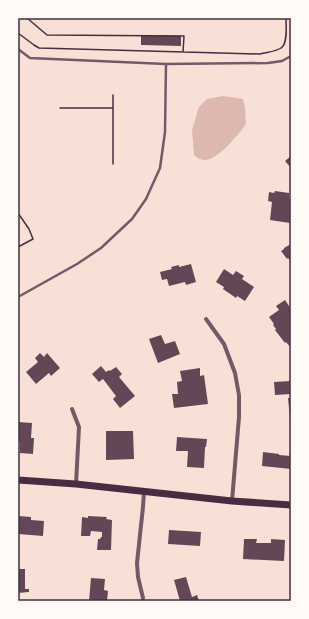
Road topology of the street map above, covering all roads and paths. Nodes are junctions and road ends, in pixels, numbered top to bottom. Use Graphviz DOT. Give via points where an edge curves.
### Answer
graph roads {
  1 [pos="27,18"];
  2 [pos="286,18"];
  3 [pos="18,33"];
  4 [pos="18,49"];
  5 [pos="183,52"];
  6 [pos="291,56"];
  7 [pos="166,64"];
  8 [pos="113,95"];
  9 [pos="60,108"];
  10 [pos="113,108"];
  11 [pos="113,164"];
  12 [pos="18,213"];
  13 [pos="18,247"];
  14 [pos="18,297"];
  15 [pos="206,319"];
  16 [pos="72,409"];
  17 [pos="18,480"];
  18 [pos="76,484"];
  19 [pos="144,491"];
  20 [pos="232,501"];
  21 [pos="291,505"];
  22 [pos="143,598"];
  1 -- 5 [label="path" via="47,35 184,36"];
  2 -- 5 [label="path" via="286,42 282,48 274,51 260,54"];
  3 -- 5 [label="path" via="39,48"];
  4 -- 7 [label="lane" via="30,58"];
  6 -- 7 [label="lane" via="282,61 268,63"];
  7 -- 14 [label="lane" via="165,132 160,168 146,199 132,219 101,248"];
  8 -- 10 [label="path"];
  9 -- 10 [label="path"];
  10 -- 11 [label="path"];
  12 -- 13 [label="path" via="33,239"];
  15 -- 20 [label="street" via="224,344 235,373 239,395"];
  16 -- 18 [label="street" via="79,428"];
  17 -- 18 [label="main road"];
  18 -- 19 [label="main road"];
  19 -- 20 [label="main road"];
  19 -- 22 [label="street" via="137,563"];
  20 -- 21 [label="main road"];
}
